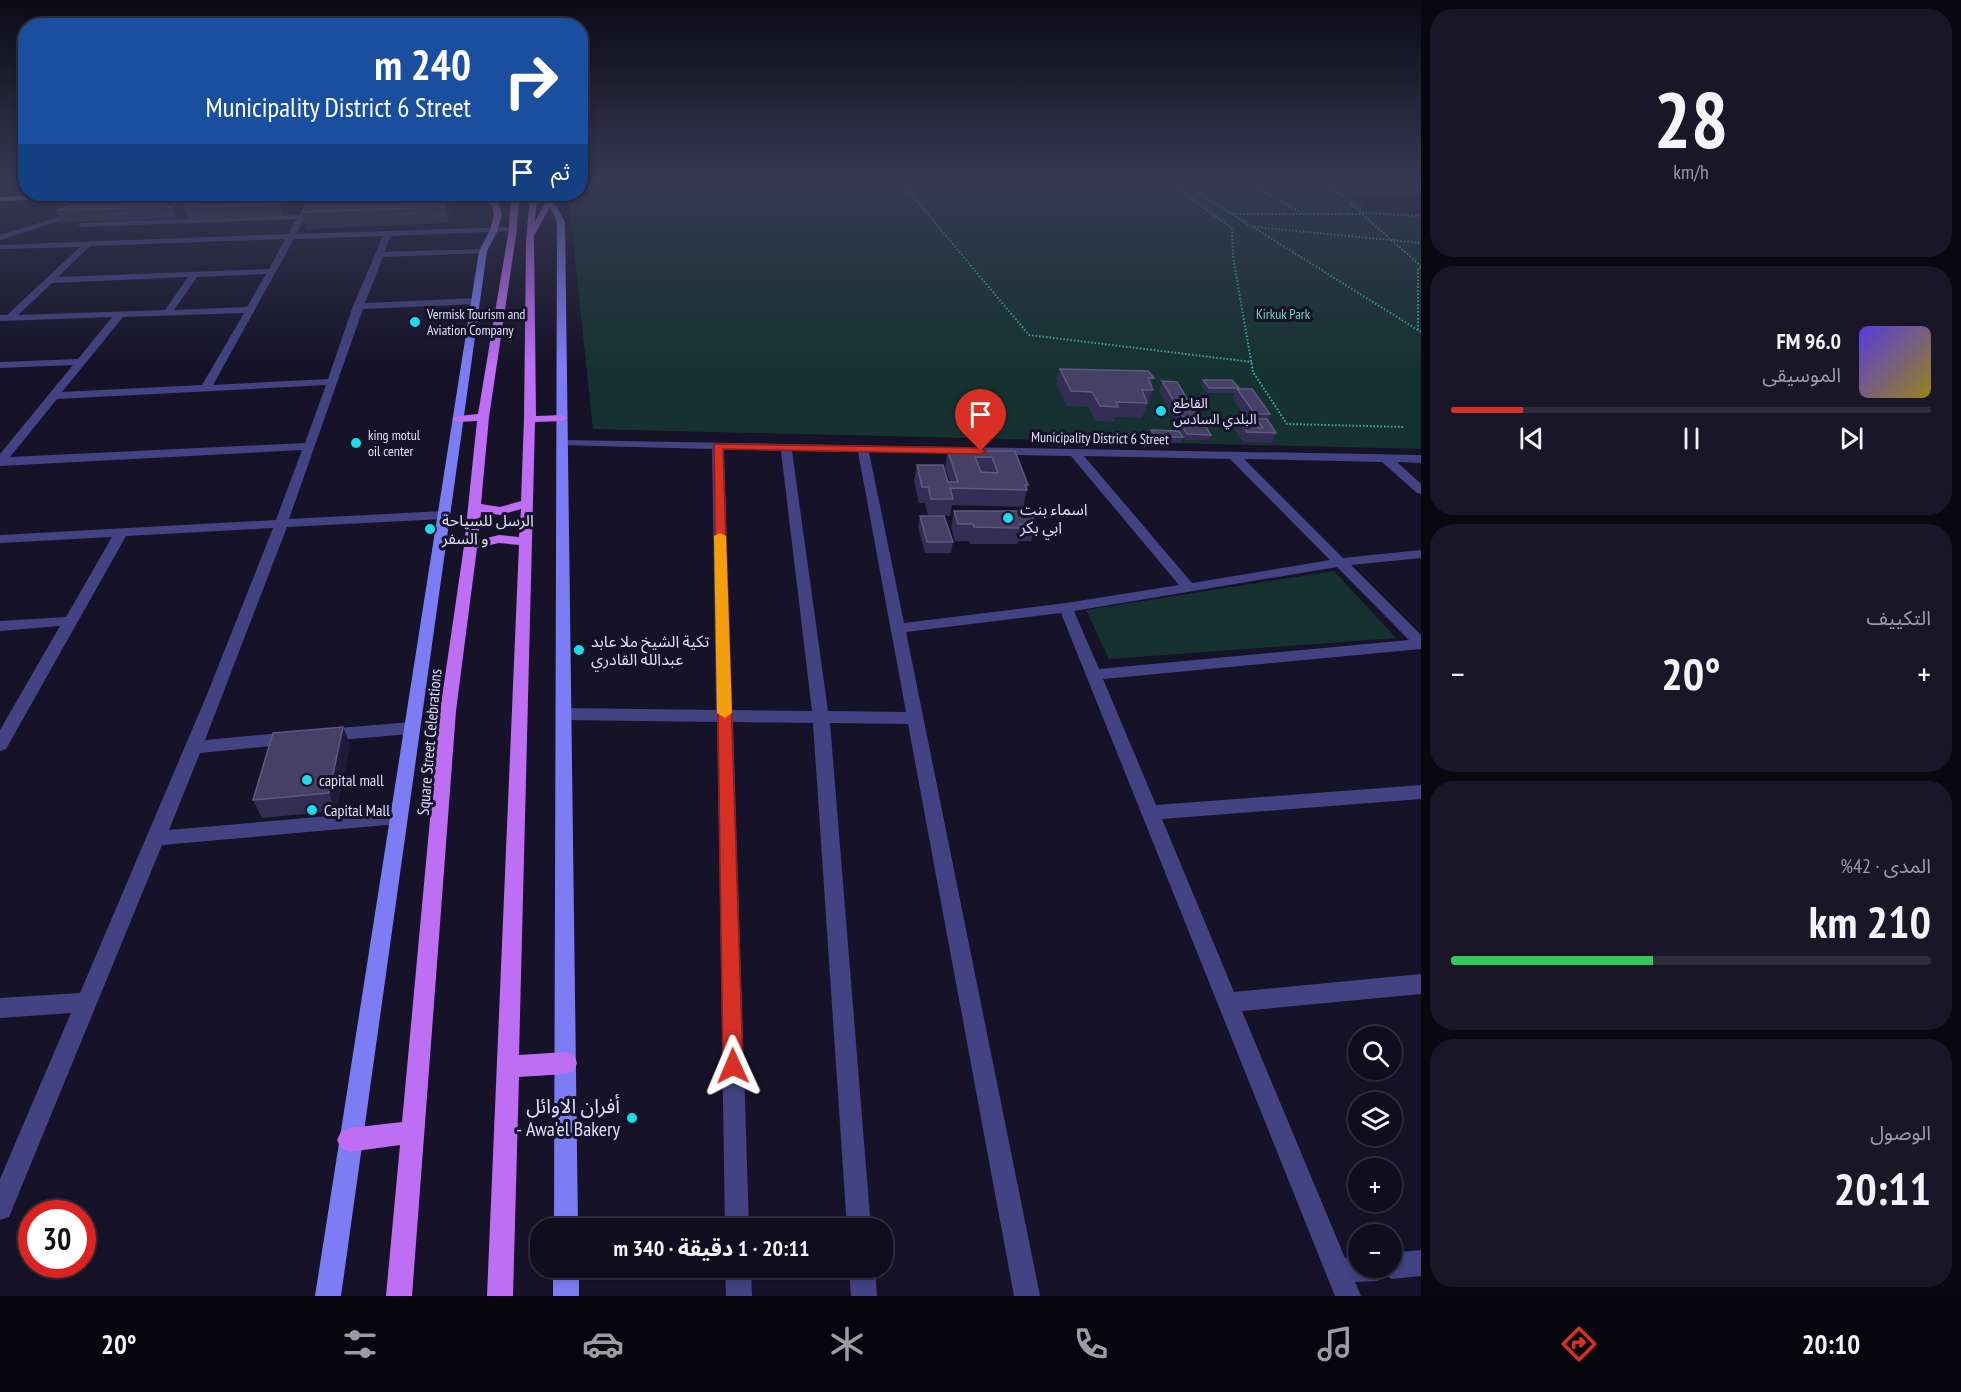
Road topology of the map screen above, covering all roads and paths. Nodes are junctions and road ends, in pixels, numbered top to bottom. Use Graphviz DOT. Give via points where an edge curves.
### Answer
graph roads {
  1 [pos="89,243"];
  2 [pos="287,243"];
  3 [pos="384,243"];
  4 [pos="487,243"];
  5 [pos="510,243"];
  6 [pos="530,243"];
  7 [pos="561,243"];
  8 [pos="953,243"];
  9 [pos="1233,243"];
  10 [pos="1279,243"];
  11 [pos="1397,243"];
  12 [pos="483,251"];
  13 [pos="379,255"];
  14 [pos="1421,267"];
  15 [pos="272,271"];
  16 [pos="195,274"];
  17 [pos="51,280"];
  18 [pos="358,306"];
  19 [pos="474,309"];
  20 [pos="250,310"];
  21 [pos="168,312"];
  22 [pos="120,314"];
  23 [pos="497,315"];
  24 [pos="5,318"];
  25 [pos="1419,331"];
  26 [pos="82,362"];
  27 [pos="1252,362"];
  28 [pos="0,366"];
  29 [pos="331,382"];
  30 [pos="206,388"];
  31 [pos="54,396"];
  32 [pos="483,417"];
  33 [pos="458,418"];
  34 [pos="562,418"];
  35 [pos="530,419"];
  36 [pos="1405,428"];
  37 [pos="562,443"];
  38 [pos="308,446"];
  39 [pos="718,446"];
  40 [pos="786,447"];
  41 [pos="862,449"];
  42 [pos="1075,453"];
  43 [pos="1234,456"];
  44 [pos="1385,458"];
  45 [pos="1421,459"];
  46 [pos="1,462"];
  47 [pos="1421,490"];
  48 [pos="527,503"];
  49 [pos="474,507"];
  50 [pos="443,515"];
  51 [pos="281,524"];
  52 [pos="121,533"];
  53 [pos="0,539"];
  54 [pos="526,542"];
  55 [pos="471,546"];
  56 [pos="1421,554"];
  57 [pos="1342,562"];
  58 [pos="1187,586"];
  59 [pos="1066,608"];
  60 [pos="71,621"];
  61 [pos="0,626"];
  62 [pos="898,628"];
  63 [pos="1421,644"];
  64 [pos="1094,675"];
  65 [pos="564,714"];
  66 [pos="725,717"];
  67 [pos="820,717"];
  68 [pos="915,718"];
  69 [pos="411,728"];
  70 [pos="0,745"];
  71 [pos="193,747"];
  72 [pos="1421,792"];
  73 [pos="1150,813"];
  74 [pos="398,817"];
  75 [pos="158,838"];
  76 [pos="1421,984"];
  77 [pos="86,1002"];
  78 [pos="1228,1002"];
  79 [pos="0,1008"];
  80 [pos="566,1063"];
  81 [pos="508,1067"];
  82 [pos="413,1132"];
  83 [pos="349,1140"];
  84 [pos="0,1208"];
  85 [pos="566,1218"];
  86 [pos="737,1218"];
  87 [pos="858,1218"];
  88 [pos="1421,1263"];
  89 [pos="1402,1265"];
  90 [pos="1348,1270"];
  91 [pos="1338,1271"];
  92 [pos="566,1278"];
  93 [pos="738,1278"];
  94 [pos="863,1278"];
  95 [pos="328,1296"];
  96 [pos="399,1296"];
  97 [pos="500,1296"];
  98 [pos="566,1296"];
  99 [pos="739,1296"];
  100 [pos="864,1296"];
  101 [pos="1027,1296"];
  102 [pos="1348,1296"];
  1 -- 17 [label="street"];
  2 -- 15 [label="street"];
  3 -- 13 [label="street"];
  4 -- 12 [label="main road"];
  5 -- 23 [label="main road, Square Street Celebrations"];
  6 -- 35 [label="main road"];
  7 -- 34 [label="main road"];
  8 -- 27 [label="path" via="1029,335"];
  9 -- 27 [label="path"];
  10 -- 25 [label="path"];
  11 -- 14 [label="path"];
  12 -- 13 [label="street"];
  12 -- 19 [label="main road"];
  13 -- 18 [label="street"];
  14 -- 25 [label="path"];
  15 -- 16 [label="street"];
  15 -- 20 [label="street"];
  16 -- 17 [label="street"];
  16 -- 21 [label="street"];
  17 -- 24 [label="street"];
  18 -- 19 [label="street"];
  18 -- 29 [label="street"];
  19 -- 23 [label="main road"];
  19 -- 33 [label="main road"];
  20 -- 21 [label="street"];
  20 -- 30 [label="street"];
  21 -- 22 [label="street"];
  22 -- 24 [label="street"];
  22 -- 26 [label="street"];
  23 -- 32 [label="main road, Square Street Celebrations"];
  26 -- 28 [label="street"];
  26 -- 31 [label="street"];
  27 -- 36 [label="path" via="1254,372 1287,424"];
  29 -- 30 [label="street"];
  29 -- 38 [label="street"];
  30 -- 31 [label="street"];
  31 -- 46 [label="street"];
  32 -- 33 [label="main road"];
  32 -- 49 [label="main road, Square Street Celebrations"];
  33 -- 50 [label="main road"];
  34 -- 35 [label="main road"];
  34 -- 37 [label="main road"];
  35 -- 48 [label="main road"];
  37 -- 39 [label="street, Municipality District 6 Street"];
  37 -- 65 [label="main road"];
  38 -- 46 [label="street"];
  38 -- 51 [label="street"];
  39 -- 40 [label="street, Municipality District 6 Street"];
  39 -- 66 [label="street"];
  40 -- 41 [label="street, Municipality District 6 Street"];
  40 -- 67 [label="street"];
  41 -- 42 [label="street, Municipality District 6 Street"];
  41 -- 62 [label="street"];
  42 -- 43 [label="street, Municipality District 6 Street"];
  42 -- 58 [label="street"];
  43 -- 44 [label="street, Municipality District 6 Street"];
  43 -- 57 [label="street"];
  44 -- 45 [label="street, Municipality District 6 Street"];
  44 -- 47 [label="street"];
  48 -- 49 [label="main road" via="500,511"];
  48 -- 54 [label="main road"];
  49 -- 55 [label="main road, Square Street Celebrations"];
  50 -- 51 [label="street"];
  50 -- 69 [label="main road"];
  51 -- 52 [label="street"];
  51 -- 71 [label="street"];
  52 -- 53 [label="street"];
  52 -- 60 [label="street"];
  54 -- 55 [label="main road" via="499,539"];
  54 -- 81 [label="main road"];
  55 -- 82 [label="main road, Square Street Celebrations" via="448,711"];
  56 -- 57 [label="street"];
  57 -- 58 [label="street"];
  57 -- 63 [label="street"];
  58 -- 59 [label="street"];
  59 -- 62 [label="street"];
  59 -- 64 [label="street"];
  60 -- 61 [label="street"];
  60 -- 70 [label="street"];
  62 -- 68 [label="street"];
  63 -- 64 [label="street"];
  64 -- 73 [label="street"];
  65 -- 66 [label="street"];
  65 -- 80 [label="main road"];
  66 -- 67 [label="street"];
  66 -- 86 [label="street"];
  67 -- 68 [label="street"];
  67 -- 87 [label="street"];
  68 -- 101 [label="street"];
  69 -- 71 [label="street"];
  69 -- 74 [label="main road"];
  71 -- 75 [label="street"];
  72 -- 73 [label="street"];
  73 -- 78 [label="street"];
  74 -- 75 [label="street"];
  74 -- 83 [label="main road"];
  75 -- 77 [label="street"];
  76 -- 78 [label="street"];
  77 -- 79 [label="street"];
  77 -- 84 [label="street"];
  78 -- 91 [label="street"];
  80 -- 81 [label="main road"];
  80 -- 85 [label="main road"];
  81 -- 97 [label="main road"];
  82 -- 83 [label="main road"];
  82 -- 96 [label="main road, Square Street Celebrations"];
  83 -- 95 [label="main road"];
  88 -- 89 [label="street"];
  90 -- 91 [label="street"];
  91 -- 102 [label="street"];
  92 -- 98 [label="main road"];
  93 -- 99 [label="street"];
  94 -- 100 [label="street"];
}
